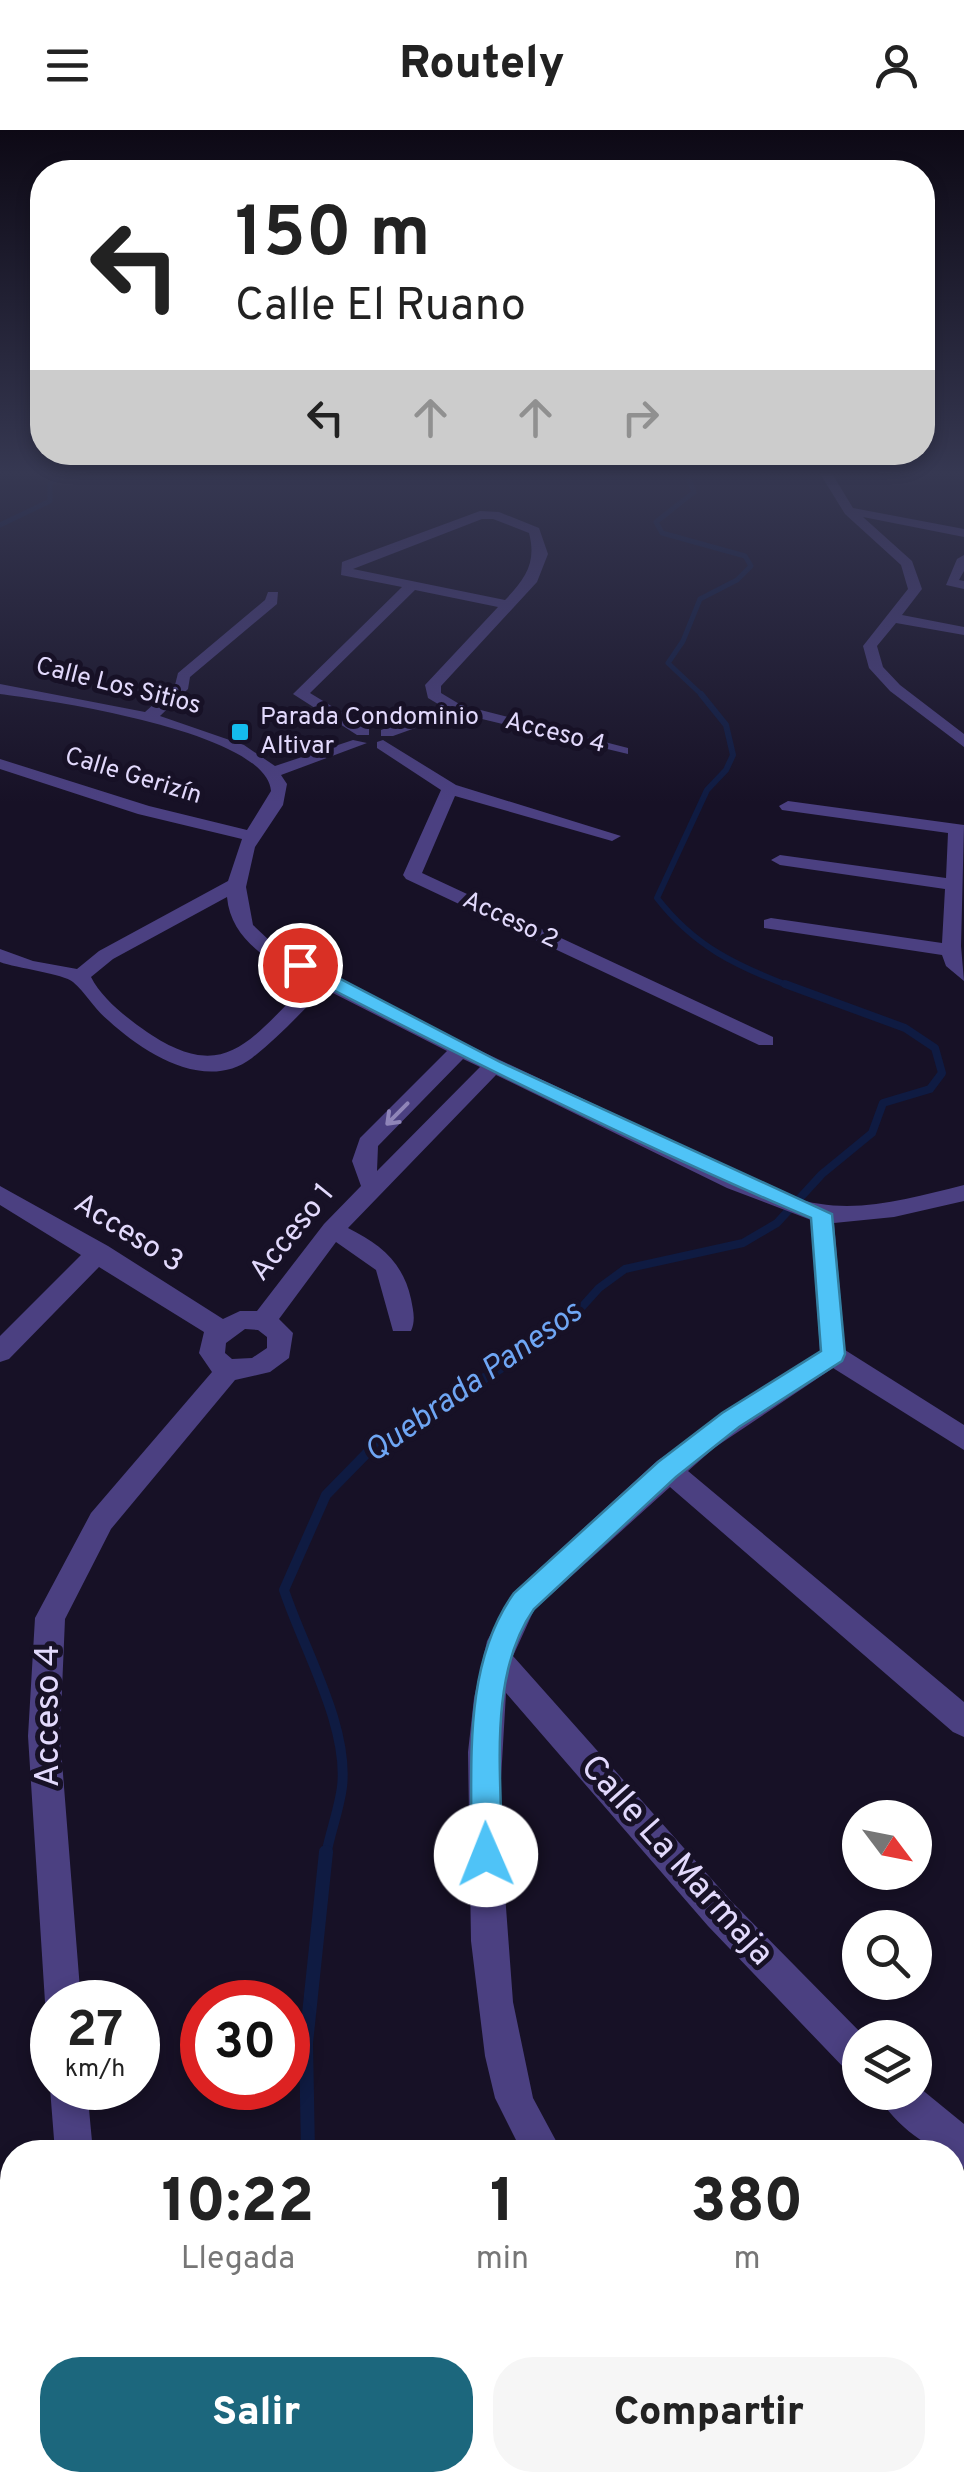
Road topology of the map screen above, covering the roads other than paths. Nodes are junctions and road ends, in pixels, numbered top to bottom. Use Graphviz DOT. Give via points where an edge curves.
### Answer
graph roads {
  1 [pos="393,582"];
  2 [pos="530,582"];
  3 [pos="913,582"];
  4 [pos="411,586"];
  5 [pos="273,595"];
  6 [pos="506,605"];
  7 [pos="893,618"];
  8 [pos="964,631"];
  9 [pos="0,690"];
  10 [pos="456,708"];
  11 [pos="148,718"];
  12 [pos="361,738"];
  13 [pos="385,739"];
  14 [pos="964,742"];
  15 [pos="622,751"];
  16 [pos="0,764"];
  17 [pos="274,772"];
  18 [pos="450,789"];
  19 [pos="788,806"];
  20 [pos="961,830"];
  21 [pos="252,836"];
  22 [pos="612,836"];
  23 [pos="780,860"];
  24 [pos="237,884"];
  25 [pos="958,886"];
  26 [pos="770,924"];
  27 [pos="958,951"];
  28 [pos="0,955"];
  29 [pos="964,975"];
  30 [pos="82,976"];
  31 [pos="323,980"];
  32 [pos="766,1041"];
  33 [pos="460,1050"];
  34 [pos="493,1066"];
  35 [pos="374,1188"];
  36 [pos="964,1193"];
  37 [pos="0,1194"];
  38 [pos="822,1214"];
  39 [pos="332,1230"];
  40 [pos="99,1252"];
  41 [pos="264,1321"];
  42 [pos="402,1324"];
  43 [pos="220,1330"];
  44 [pos="0,1352"];
  45 [pos="833,1354"];
  46 [pos="228,1369"];
  47 [pos="964,1439"];
  48 [pos="667,1470"];
  49 [pos="496,1659"];
  50 [pos="964,1722"];
  51 [pos="61,1980"];
  52 [pos="842,2039"];
  53 [pos="71,2110"];
  54 [pos="917,2110"];
  55 [pos="73,2140"];
  56 [pos="536,2140"];
  57 [pos="953,2140"];
  1 -- 4 [label="street"];
  2 -- 6 [label="street"];
  3 -- 7 [label="street" via="904,609"];
  4 -- 6 [label="street"];
  4 -- 12 [label="street" via="301,694"];
  5 -- 11 [label="street" via="183,676 183,686"];
  6 -- 10 [label="street" via="433,684 432,696"];
  7 -- 8 [label="street"];
  7 -- 14 [label="street" via="870,646 876,668"];
  9 -- 11 [label="street, Calle Los Sitios"];
  10 -- 13 [label="street"];
  10 -- 15 [label="street, Acceso 4"];
  11 -- 17 [label="street, Calle Los Sitios" via="250,753"];
  12 -- 13 [label="street"];
  12 -- 17 [label="street"];
  13 -- 18 [label="street"];
  16 -- 21 [label="street, Calle Gerizín"];
  17 -- 21 [label="street" via="278,799"];
  18 -- 22 [label="street"];
  18 -- 32 [label="street, Acceso 2" via="412,875"];
  19 -- 20 [label="street"];
  20 -- 25 [label="street"];
  21 -- 24 [label="street"];
  23 -- 25 [label="street"];
  24 -- 30 [label="street" via="106,955"];
  24 -- 31 [label="street" via="238,911 253,937"];
  25 -- 27 [label="street"];
  26 -- 27 [label="street"];
  27 -- 29 [label="street" via="953,962"];
  28 -- 30 [label="street"];
  30 -- 31 [label="street" via="88,990 172,1058 202,1067 234,1062"];
  31 -- 33 [label="street"];
  33 -- 34 [label="street"];
  33 -- 35 [label="street, Acceso 1, one-way" via="368,1143 362,1155"];
  34 -- 35 [label="street, Acceso 1"];
  34 -- 38 [label="street" via="704,1167"];
  35 -- 39 [label="street, Acceso 1"];
  36 -- 38 [label="street"];
  37 -- 40 [label="street, Acceso 3"];
  38 -- 45 [label="street"];
  39 -- 41 [label="street, Acceso 1"];
  39 -- 42 [label="street" via="384,1258 398,1284"];
  40 -- 43 [label="street, Acceso 3"];
  40 -- 44 [label="street"];
  41 -- 43 [label="street" via="240,1320"];
  41 -- 46 [label="street" via="282,1342 274,1360 253,1370"];
  43 -- 46 [label="street" via="211,1348"];
  45 -- 47 [label="street"];
  45 -- 48 [label="street"];
  46 -- 51 [label="street, Acceso 4" via="101,1521 50,1618 44,1736"];
  48 -- 49 [label="street" via="524,1601"];
  48 -- 50 [label="street"];
  49 -- 52 [label="street, Calle La Marmaja" via="720,1914"];
  49 -- 56 [label="street" via="485,1818 490,1967 514,2100"];
  53 -- 55 [label="street"];
  54 -- 57 [label="street"];
}
